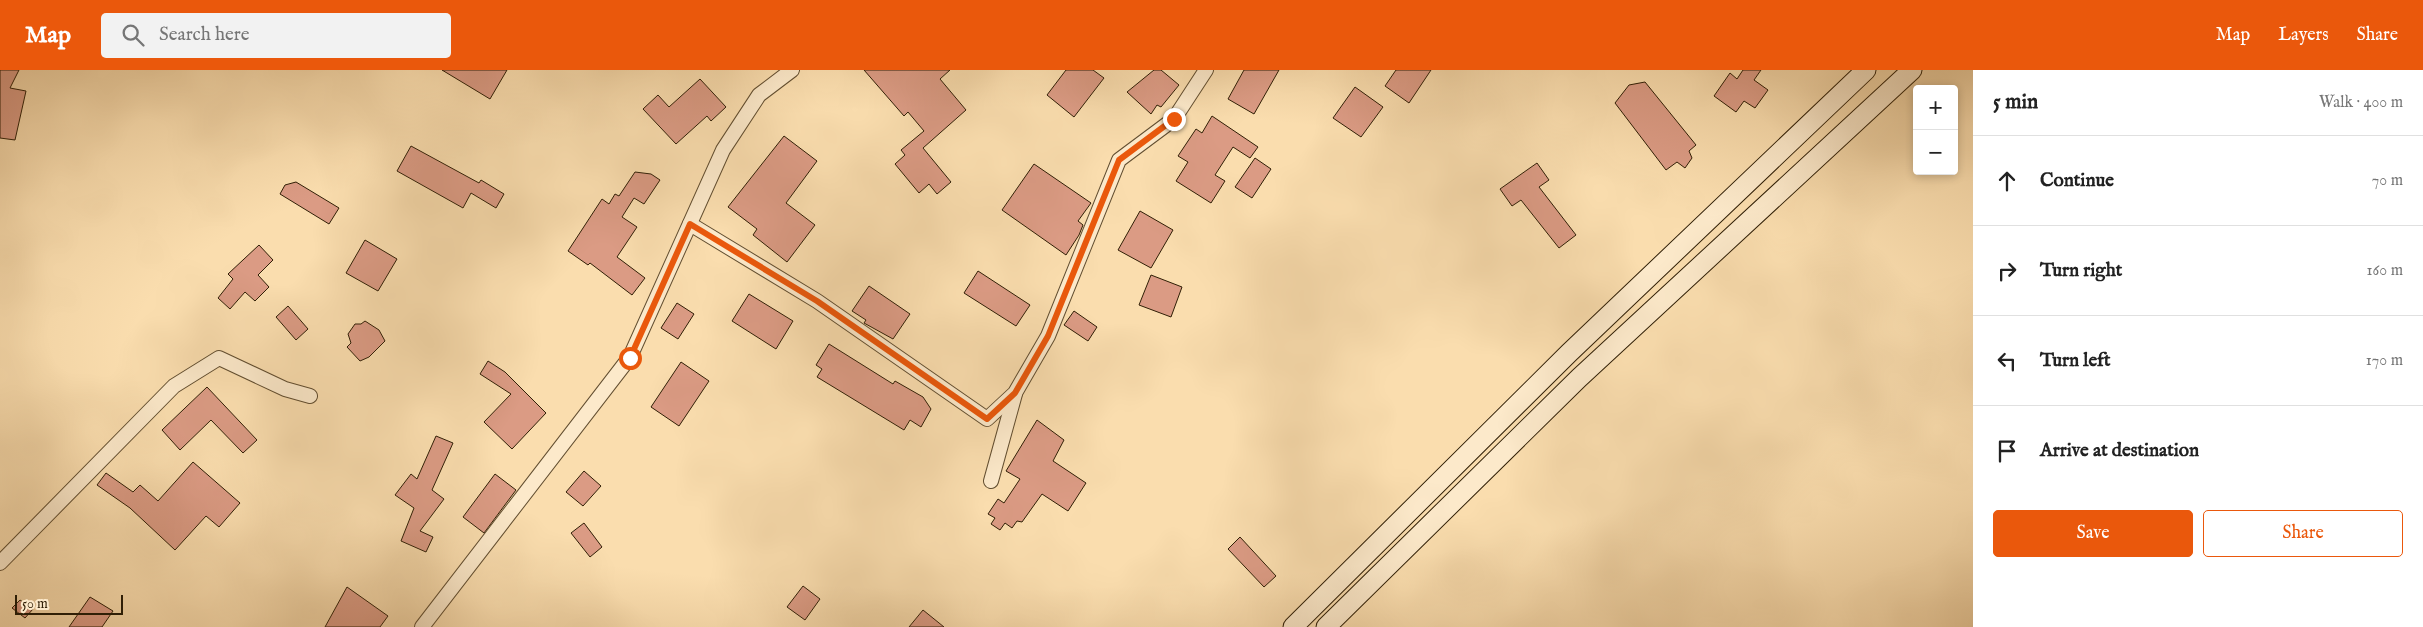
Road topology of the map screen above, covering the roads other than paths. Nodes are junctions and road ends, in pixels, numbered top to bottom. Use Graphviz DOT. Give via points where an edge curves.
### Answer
graph roads {
  1 [pos="792,70"];
  2 [pos="1206,70"];
  3 [pos="1866,70"];
  4 [pos="1912,70"];
  5 [pos="690,224"];
  6 [pos="1015,393"];
  7 [pos="310,396"];
  8 [pos="991,481"];
  9 [pos="0,563"];
  10 [pos="422,627"];
  11 [pos="1293,627"];
  12 [pos="1326,627"];
  1 -- 5 [label="street" via="759,95 723,150"];
  2 -- 6 [label="street" via="1174,119 1119,160 1048,336"];
  3 -- 11 [label="main road" via="1569,353"];
  4 -- 12 [label="main road" via="1579,378"];
  5 -- 6 [label="street" via="817,301 987,419"];
  5 -- 10 [label="street" via="630,358"];
  6 -- 8 [label="street"];
  7 -- 9 [label="street" via="285,389 220,358 174,386"];
}
